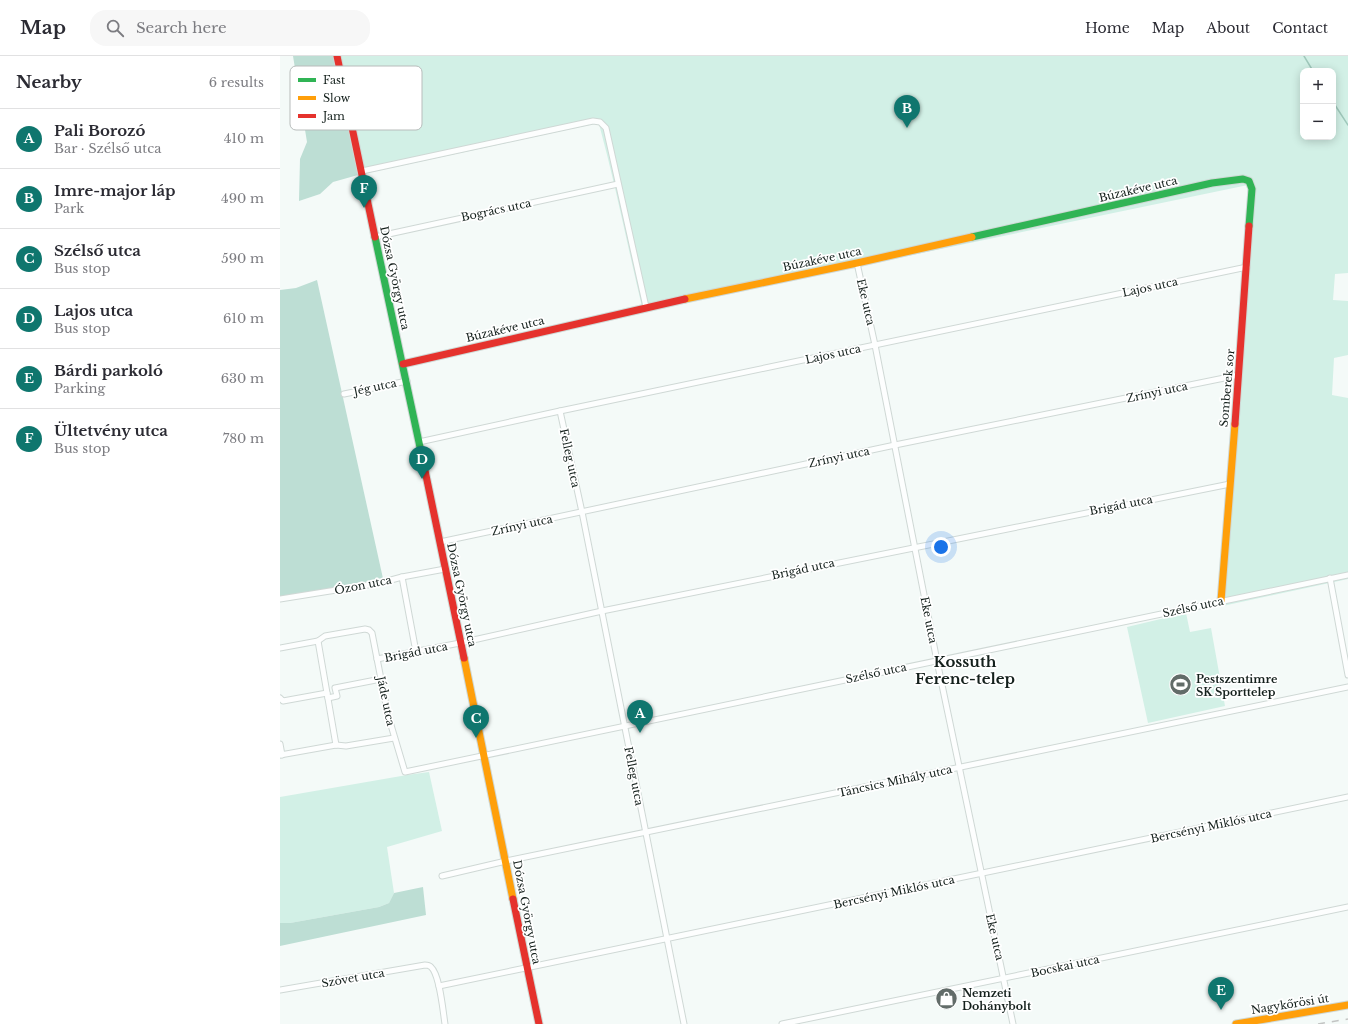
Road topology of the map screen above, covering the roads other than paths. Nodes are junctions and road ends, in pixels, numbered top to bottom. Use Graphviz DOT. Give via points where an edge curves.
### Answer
graph roads {
  1 [pos="337,56"];
  2 [pos="339,66"];
  3 [pos="352,130"];
  4 [pos="362,171"];
  5 [pos="1246,180"];
  6 [pos="618,184"];
  7 [pos="375,237"];
  8 [pos="857,263"];
  9 [pos="1247,267"];
  10 [pos="646,307"];
  11 [pos="875,345"];
  12 [pos="403,364"];
  13 [pos="1239,375"];
  14 [pos="406,381"];
  15 [pos="344,394"];
  16 [pos="560,410"];
  17 [pos="419,442"];
  18 [pos="895,446"];
  19 [pos="1230,484"];
  20 [pos="582,512"];
  21 [pos="440,542"];
  22 [pos="915,546"];
  23 [pos="445,569"];
  24 [pos="1348,575"];
  25 [pos="402,577"];
  26 [pos="1330,578"];
  27 [pos="280,599"];
  28 [pos="1221,601"];
  29 [pos="602,611"];
  30 [pos="318,641"];
  31 [pos="460,643"];
  32 [pos="280,648"];
  33 [pos="416,652"];
  34 [pos="377,659"];
  35 [pos="937,661"];
  36 [pos="1348,675"];
  37 [pos="381,679"];
  38 [pos="1348,687"];
  39 [pos="327,695"];
  40 [pos="281,701"];
  41 [pos="624,726"];
  42 [pos="394,738"];
  43 [pos="280,744"];
  44 [pos="336,744"];
  45 [pos="281,755"];
  46 [pos="483,756"];
  47 [pos="960,767"];
  48 [pos="405,772"];
  49 [pos="1348,797"];
  50 [pos="645,833"];
  51 [pos="506,861"];
  52 [pos="981,874"];
  53 [pos="442,876"];
  54 [pos="1348,907"];
  55 [pos="666,938"];
  56 [pos="527,968"];
  57 [pos="1004,978"];
  58 [pos="439,986"];
  59 [pos="280,990"];
  60 [pos="1348,1005"];
  61 [pos="445,1024"];
  62 [pos="539,1024"];
  63 [pos="684,1024"];
  64 [pos="782,1024"];
  65 [pos="1013,1024"];
  66 [pos="1236,1024"];
  1 -- 2 [label="street, Dózsa György utca"];
  3 -- 4 [label="street, Dózsa György utca"];
  4 -- 6 [label="street" via="593,120 606,128"];
  4 -- 7 [label="street, Dózsa György utca"];
  5 -- 8 [label="street, Búzakéve utca" via="1212,184"];
  5 -- 9 [label="street, Somberek sor" via="1252,189"];
  6 -- 7 [label="street, Bogrács utca"];
  6 -- 10 [label="street"];
  7 -- 12 [label="street, Dózsa György utca"];
  8 -- 10 [label="street, Búzakéve utca"];
  8 -- 11 [label="street, Eke utca"];
  9 -- 11 [label="street, Lajos utca"];
  9 -- 13 [label="street, Somberek sor"];
  10 -- 12 [label="street, Búzakéve utca"];
  11 -- 16 [label="street, Lajos utca"];
  11 -- 18 [label="street, Eke utca"];
  12 -- 14 [label="street, Dózsa György utca"];
  13 -- 18 [label="street, Zrínyi utca"];
  13 -- 19 [label="street, Somberek sor"];
  14 -- 15 [label="street, Jég utca"];
  14 -- 17 [label="street, Dózsa György utca"];
  16 -- 17 [label="street, Lajos utca"];
  16 -- 20 [label="street, Felleg utca"];
  17 -- 21 [label="street, Dózsa György utca"];
  18 -- 20 [label="street, Zrínyi utca"];
  18 -- 22 [label="street, Eke utca"];
  19 -- 22 [label="street, Brigád utca"];
  19 -- 28 [label="street, Somberek sor"];
  20 -- 21 [label="street, Zrínyi utca"];
  20 -- 29 [label="street, Felleg utca"];
  21 -- 23 [label="street, Dózsa György utca"];
  22 -- 29 [label="street, Brigád utca"];
  22 -- 35 [label="street, Eke utca"];
  23 -- 25 [label="street, Ózon utca"];
  23 -- 31 [label="street, Dózsa György utca"];
  24 -- 26 [label="street, Szélső utca"];
  25 -- 27 [label="street, Ózon utca" via="380,584"];
  25 -- 33 [label="street"];
  26 -- 28 [label="street, Szélső utca"];
  26 -- 36 [label="street"];
  28 -- 35 [label="street, Szélső utca"];
  29 -- 31 [label="street, Brigád utca"];
  29 -- 41 [label="street, Felleg utca"];
  30 -- 32 [label="street"];
  30 -- 34 [label="street, Jáde utca" via="325,636 369,630 372,633"];
  30 -- 39 [label="street"];
  31 -- 33 [label="street, Brigád utca"];
  31 -- 46 [label="street, Dózsa György utca"];
  33 -- 34 [label="street, Brigád utca"];
  34 -- 37 [label="street, Jáde utca"];
  35 -- 41 [label="street, Szélső utca"];
  35 -- 47 [label="street, Eke utca"];
  37 -- 39 [label="street" via="335,688 337,696"];
  37 -- 42 [label="street, Jáde utca"];
  38 -- 47 [label="street, Táncsics Mihály utca"];
  39 -- 40 [label="street"];
  39 -- 44 [label="street"];
  41 -- 46 [label="street, Szélső utca"];
  41 -- 50 [label="street, Felleg utca"];
  42 -- 44 [label="street" via="346,746"];
  42 -- 48 [label="street, Jáde utca"];
  43 -- 45 [label="street"];
  44 -- 45 [label="street"];
  46 -- 48 [label="street, Szélső utca"];
  46 -- 51 [label="street, Dózsa György utca"];
  47 -- 50 [label="street, Táncsics Mihály utca"];
  47 -- 52 [label="street, Eke utca"];
  49 -- 52 [label="street, Bercsényi Miklós utca"];
  50 -- 51 [label="street, Táncsics Mihály utca"];
  50 -- 55 [label="street, Felleg utca"];
  51 -- 53 [label="street, Táncsics Mihály utca"];
  51 -- 56 [label="street, Dózsa György utca"];
  52 -- 55 [label="street, Bercsényi Miklós utca"];
  52 -- 57 [label="street, Eke utca"];
  54 -- 57 [label="street, Bocskai utca"];
  55 -- 56 [label="street, Bercsényi Miklós utca"];
  55 -- 63 [label="street, Felleg utca"];
  56 -- 58 [label="street, Bercsényi Miklós utca"];
  56 -- 62 [label="street, Dózsa György utca"];
  57 -- 64 [label="street, Bocskai utca"];
  57 -- 65 [label="street, Eke utca"];
  58 -- 59 [label="street, Szövet utca" via="435,972 425,965"];
  58 -- 61 [label="street"];
  60 -- 66 [label="street, Nagykőrösi út"];
}
